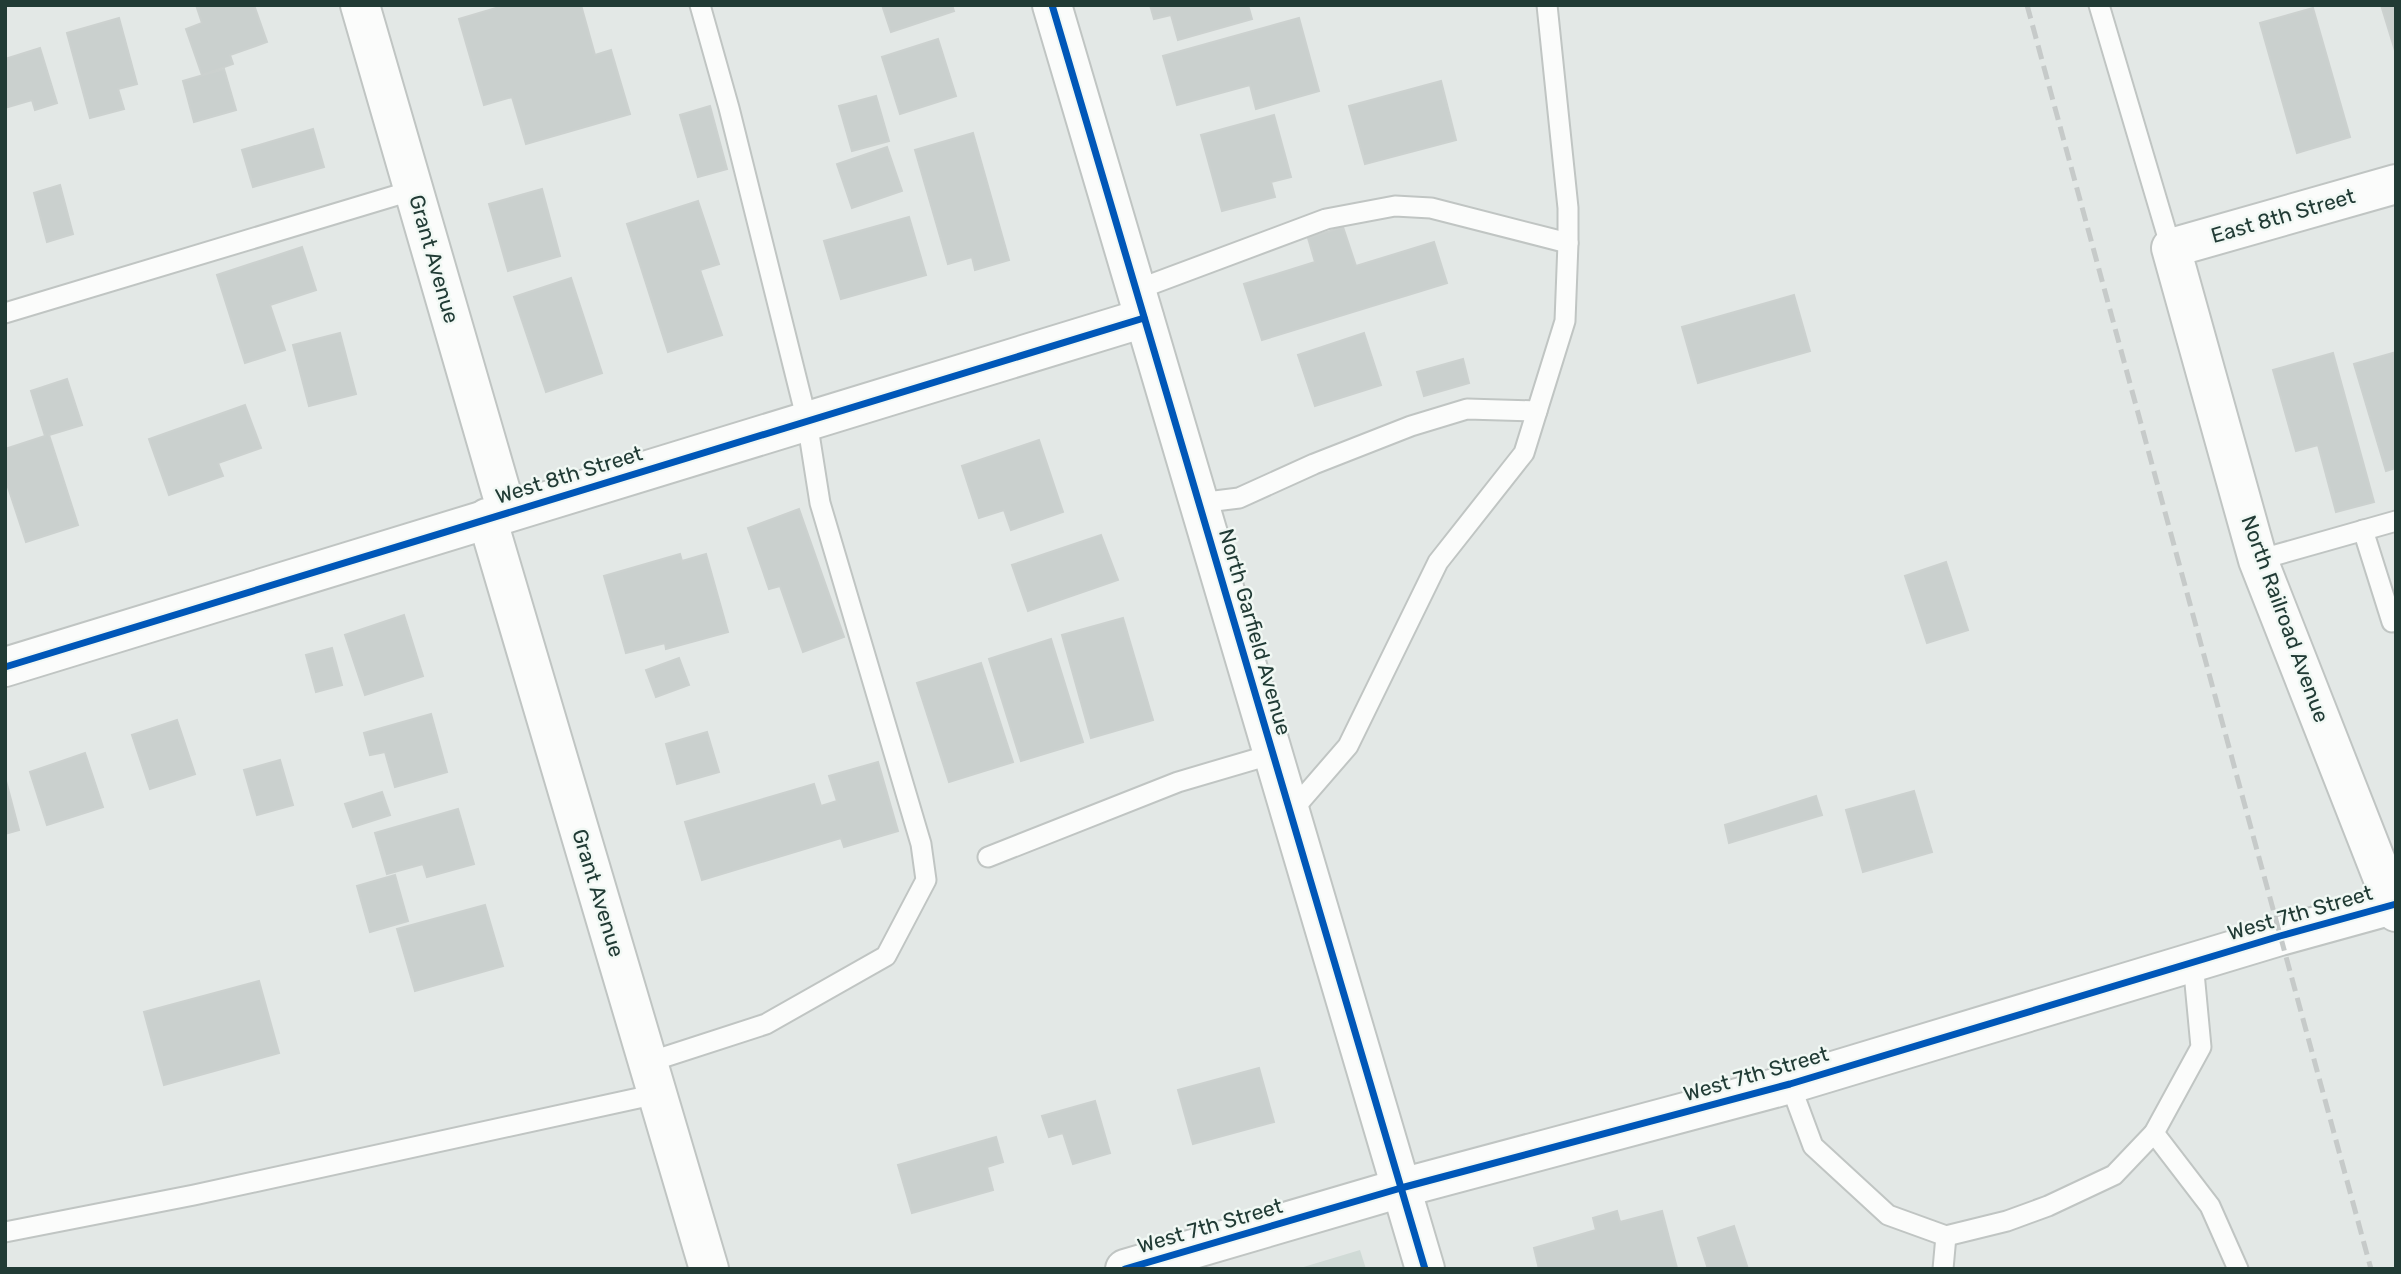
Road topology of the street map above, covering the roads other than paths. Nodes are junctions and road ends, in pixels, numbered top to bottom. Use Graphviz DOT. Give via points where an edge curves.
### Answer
graph roads {
  1 [pos="360,5"];
  2 [pos="700,5"];
  3 [pos="1052,5"];
  4 [pos="1547,5"];
  5 [pos="2099,5"];
  6 [pos="2396,184"];
  7 [pos="414,190"];
  8 [pos="1567,243"];
  9 [pos="2171,247"];
  10 [pos="1140,304"];
  11 [pos="5,313"];
  12 [pos="1537,411"];
  13 [pos="807,421"];
  14 [pos="1199,503"];
  15 [pos="497,515"];
  16 [pos="2396,521"];
  17 [pos="2363,530"];
  18 [pos="2258,560"];
  19 [pos="2395,624"];
  20 [pos="5,667"];
  21 [pos="1273,754"];
  22 [pos="1290,813"];
  23 [pos="988,857"];
  24 [pos="2395,907"];
  25 [pos="2193,962"];
  26 [pos="653,1078"];
  27 [pos="1790,1084"];
  28 [pos="2154,1133"];
  29 [pos="1401,1188"];
  30 [pos="5,1232"];
  31 [pos="1946,1236"];
  32 [pos="709,1269"];
  33 [pos="1125,1269"];
  34 [pos="1425,1269"];
  35 [pos="1942,1269"];
  36 [pos="2238,1269"];
  1 -- 7 [label="street, Grant Avenue"];
  2 -- 13 [label="lane"];
  3 -- 10 [label="street, North Garfield Avenue"];
  4 -- 8 [label="lane" via="1568,208"];
  5 -- 9 [label="lane"];
  6 -- 9 [label="street, East 8th Street"];
  7 -- 11 [label="lane"];
  7 -- 15 [label="street, Grant Avenue"];
  8 -- 10 [label="lane" via="1431,208 1395,206 1326,219"];
  8 -- 12 [label="lane" via="1565,321"];
  9 -- 18 [label="street, North Railroad Avenue"];
  10 -- 13 [label="street, West 8th Street"];
  10 -- 14 [label="street, North Garfield Avenue"];
  12 -- 14 [label="lane" via="1467,410 1411,426 1239,498"];
  12 -- 22 [label="lane" via="1524,453 1438,562 1348,746"];
  13 -- 15 [label="street, West 8th Street"];
  13 -- 26 [label="lane" via="820,503 921,845 926,880 886,956 766,1024"];
  14 -- 21 [label="street, North Garfield Avenue"];
  15 -- 20 [label="street, West 8th Street"];
  15 -- 26 [label="street, Grant Avenue"];
  16 -- 17 [label="lane"];
  17 -- 18 [label="lane"];
  17 -- 19 [label="lane"];
  18 -- 24 [label="street, North Railroad Avenue"];
  21 -- 22 [label="street, North Garfield Avenue"];
  21 -- 23 [label="lane" via="1178,782"];
  22 -- 29 [label="street, North Garfield Avenue"];
  24 -- 25 [label="street, West 7th Street"];
  25 -- 27 [label="street, West 7th Street"];
  25 -- 28 [label="lane" via="2201,1046"];
  26 -- 30 [label="lane" via="194,1195"];
  26 -- 32 [label="street, Grant Avenue"];
  27 -- 29 [label="street, West 7th Street"];
  27 -- 31 [label="lane" via="1813,1146 1888,1215"];
  28 -- 31 [label="lane" via="2114,1175 2007,1222"];
  28 -- 36 [label="lane" via="2210,1206"];
  29 -- 33 [label="street, West 7th Street"];
  29 -- 34 [label="street, North Garfield Avenue"];
  31 -- 35 [label="lane"];
}
